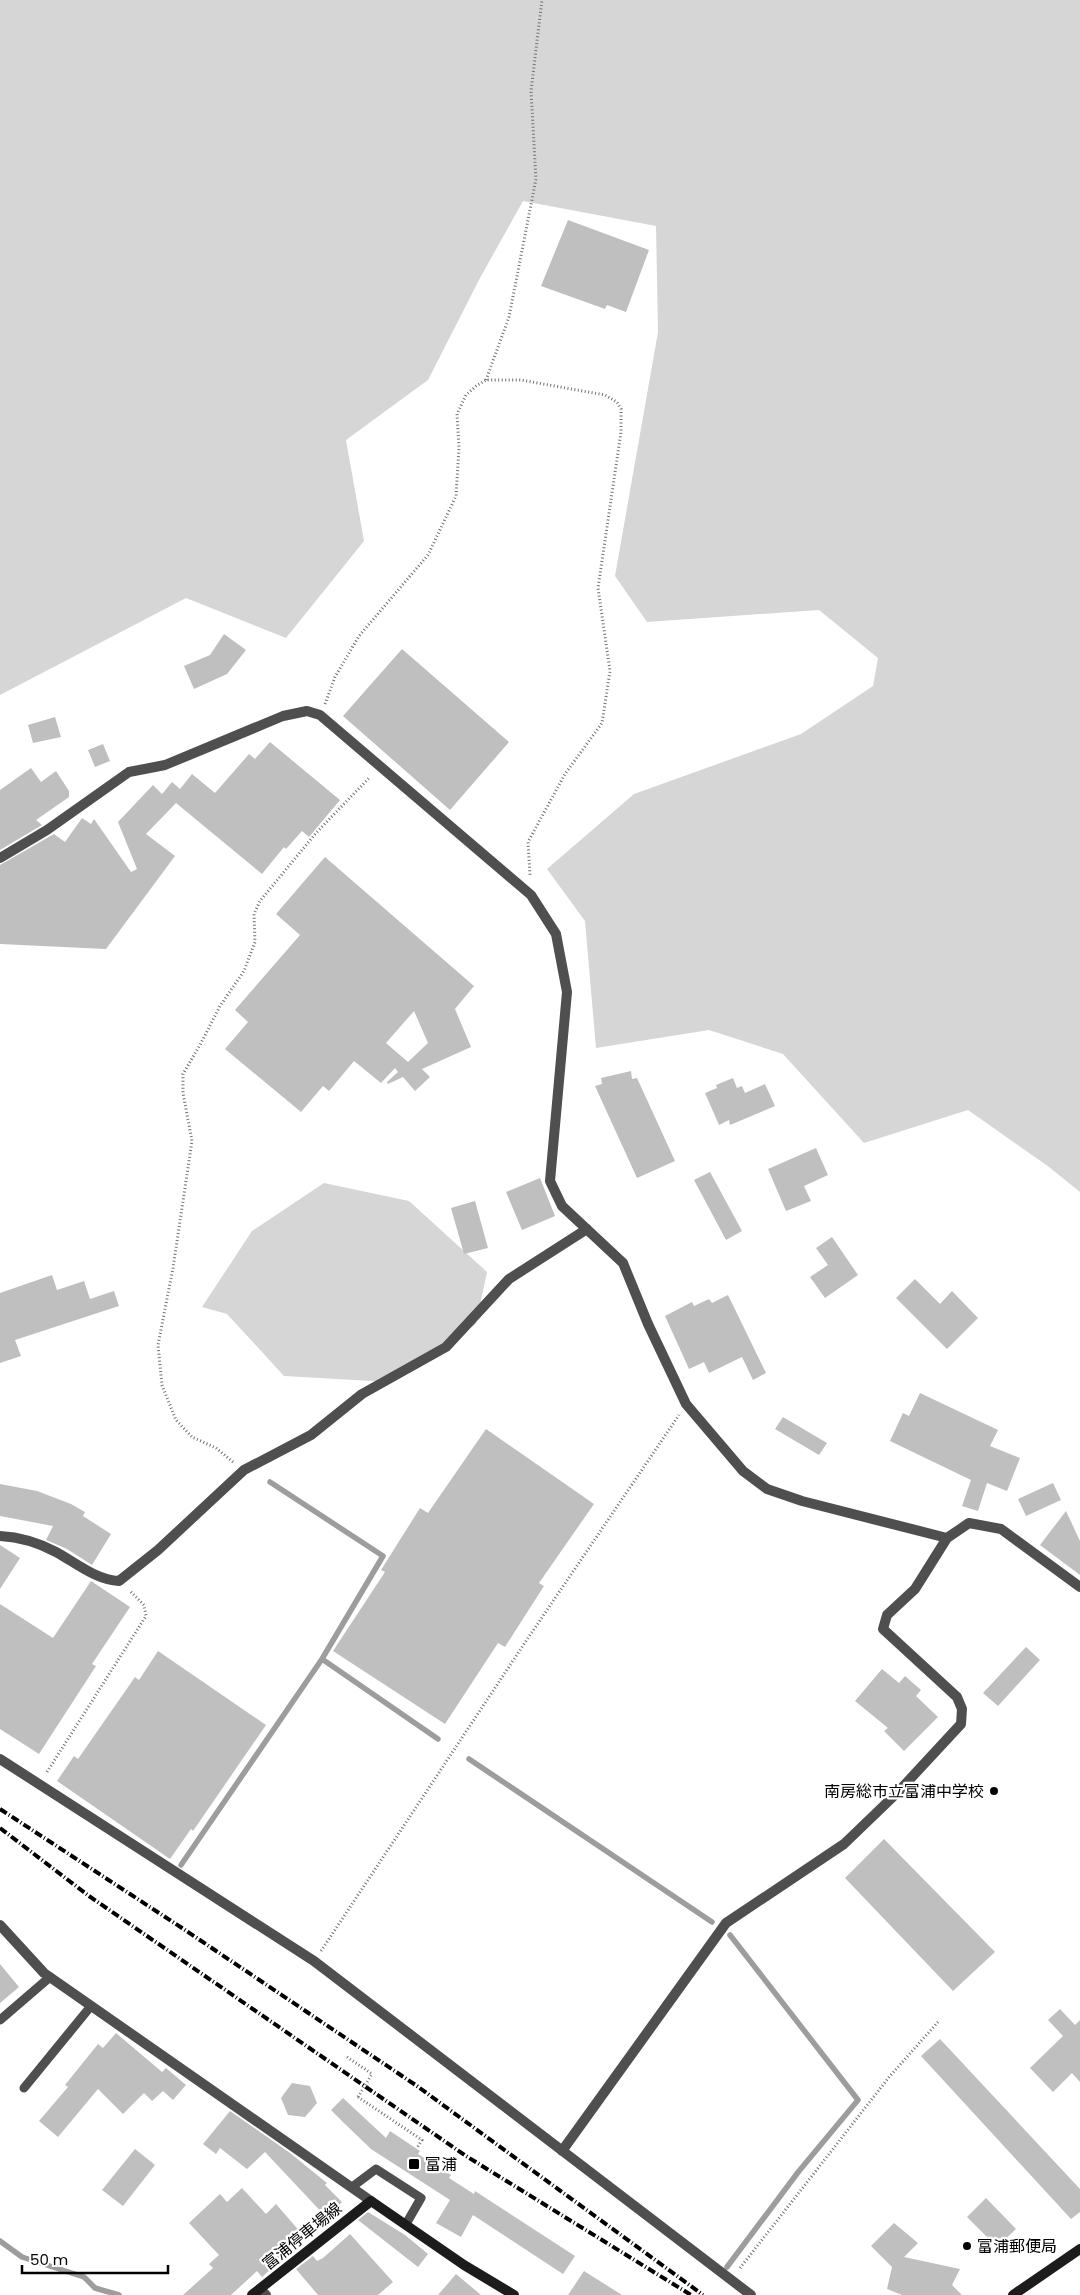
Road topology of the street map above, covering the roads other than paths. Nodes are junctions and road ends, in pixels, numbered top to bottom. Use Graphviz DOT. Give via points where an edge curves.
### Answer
graph roads {
  1 [pos="0,858"];
  2 [pos="587,1229"];
  3 [pos="0,1536"];
  4 [pos="947,1538"];
  5 [pos="1080,1587"];
  6 [pos="0,1759"];
  7 [pos="0,1925"];
  8 [pos="50,1976"];
  9 [pos="91,2006"];
  10 [pos="0,2020"];
  11 [pos="24,2088"];
  12 [pos="562,2151"];
  13 [pos="352,2187"];
  14 [pos="371,2201"];
  15 [pos="406,2224"];
  16 [pos="1080,2249"];
  17 [pos="260,2293"];
  18 [pos="514,2295"];
  19 [pos="751,2295"];
  20 [pos="1013,2295"];
  1 -- 2 [label="street" via="47,830 129,772 165,765 284,716 307,711 320,715 531,895 556,934 567,992 550,1181 562,1206"];
  2 -- 3 [label="street" via="508,1279 446,1346 362,1394 311,1434 244,1470 158,1550 119,1581 106,1580 54,1551 15,1537"];
  2 -- 4 [label="street" via="623,1263 686,1404 743,1471 767,1489 802,1501"];
  4 -- 5 [label="street" via="969,1523 1001,1529"];
  4 -- 12 [label="street" via="915,1589 887,1615 883,1629 957,1697 962,1709 961,1724 844,1844 726,1923"];
  6 -- 12 [label="street" via="314,1961"];
  7 -- 8 [label="street"];
  8 -- 9 [label="street"];
  8 -- 10 [label="lane"];
  9 -- 11 [label="lane"];
  9 -- 13 [label="street"];
  12 -- 19 [label="street"];
  13 -- 14 [label="street"];
  13 -- 15 [label="lane" via="376,2169 421,2198"];
  14 -- 15 [label="street"];
  14 -- 17 [label="street, 富浦停車場線"];
  15 -- 18 [label="street"];
  16 -- 20 [label="street"];
}
